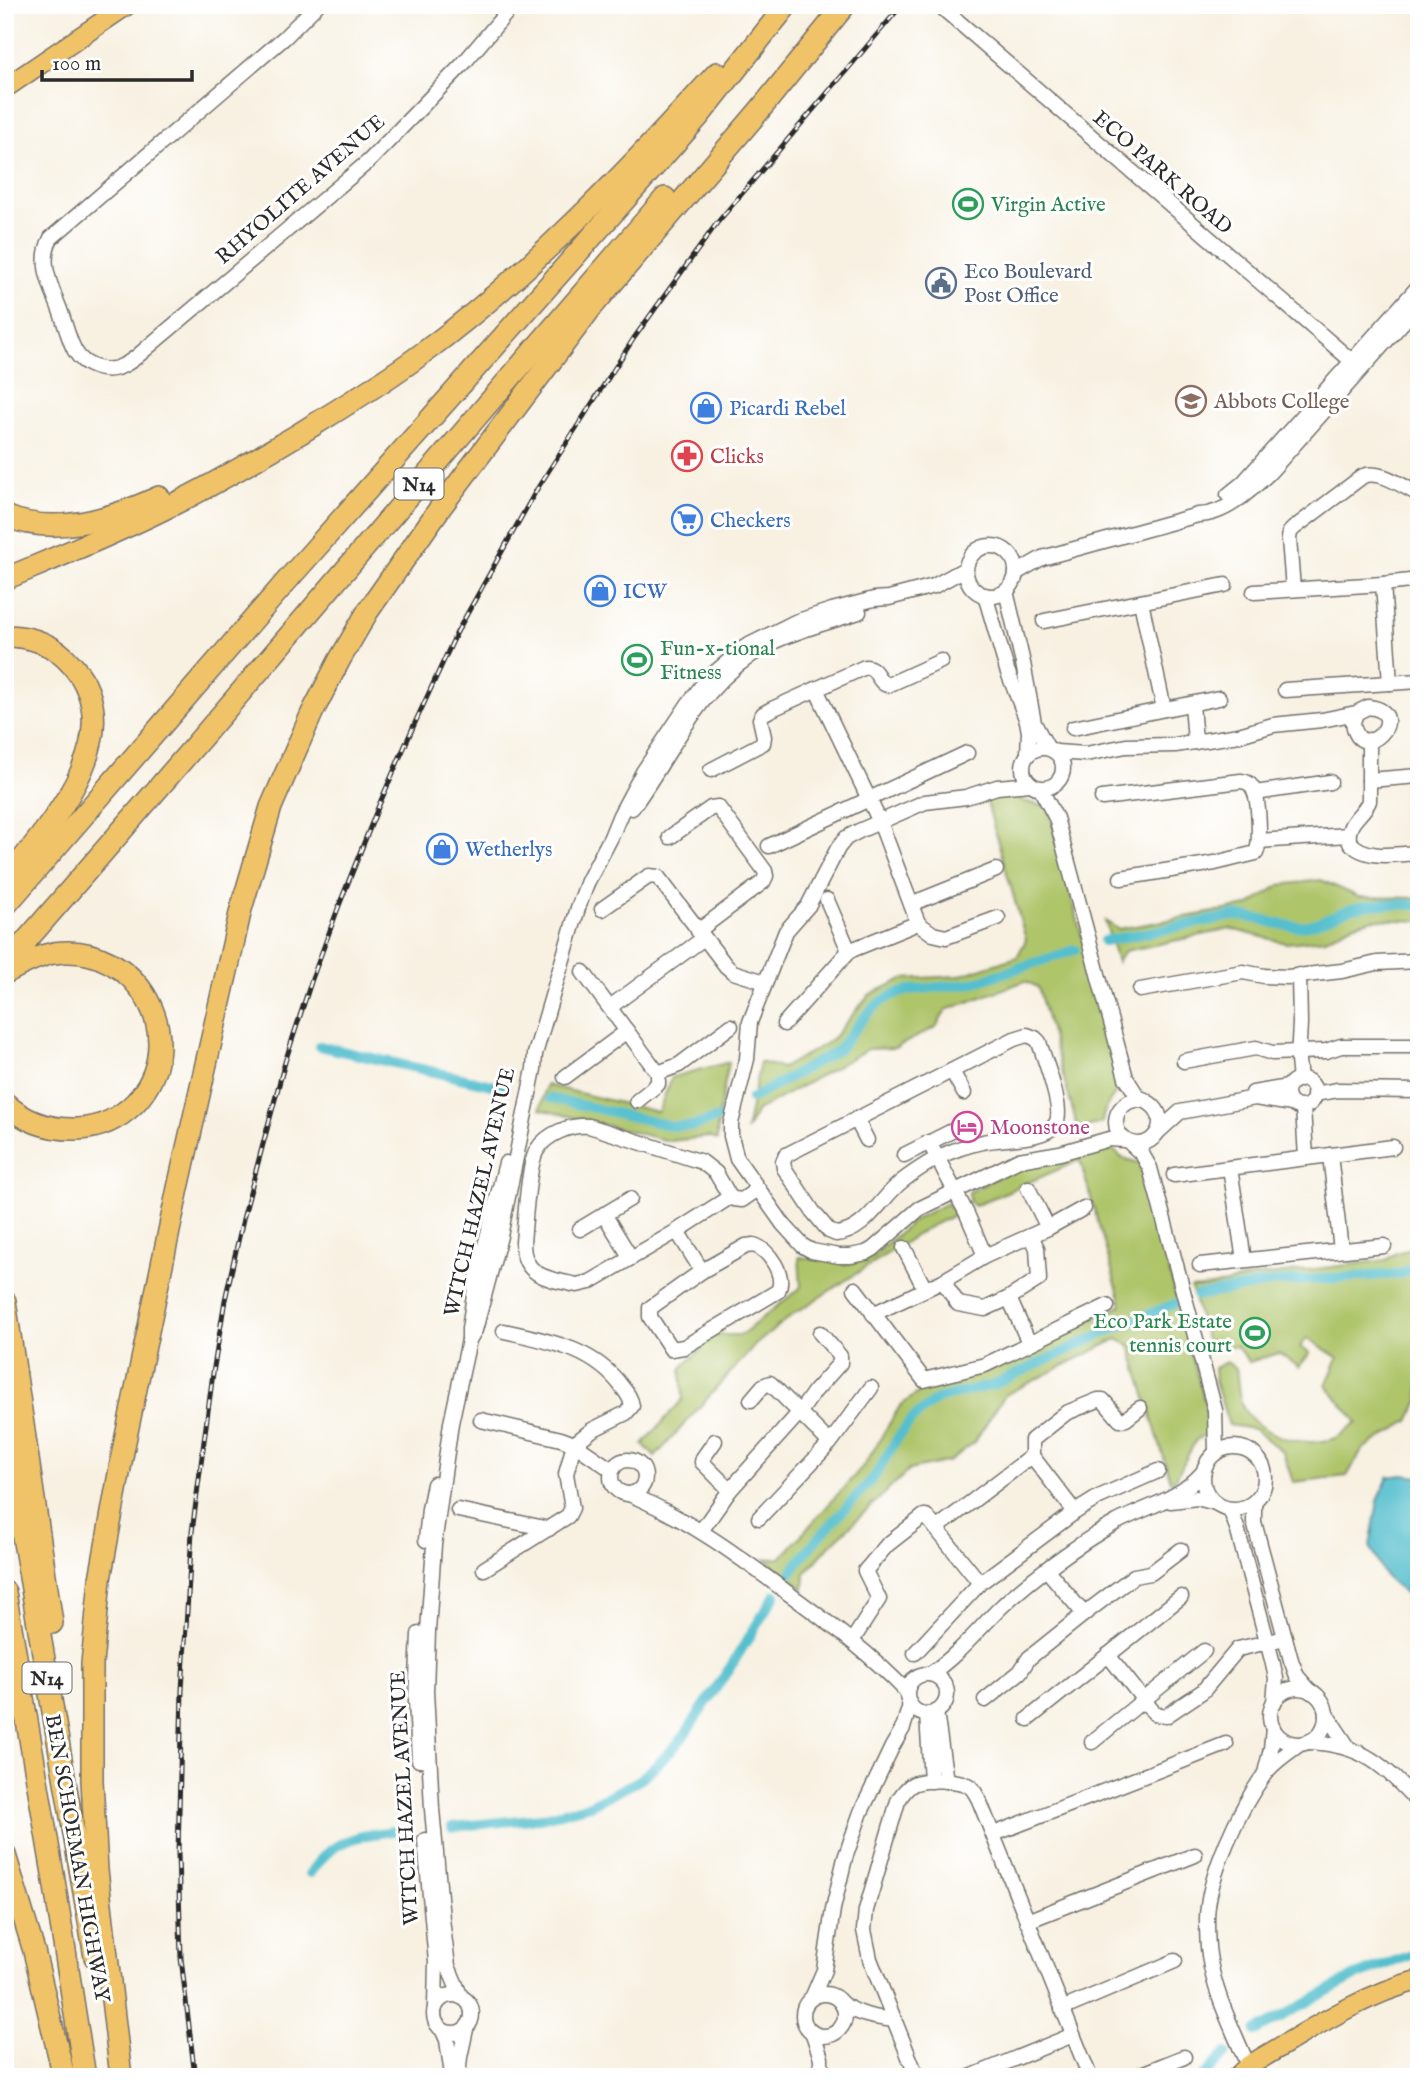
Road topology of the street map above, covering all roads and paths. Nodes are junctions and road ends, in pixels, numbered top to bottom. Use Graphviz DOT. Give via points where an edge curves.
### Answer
graph roads {
  1 [pos="317,5"];
  2 [pos="513,5"];
  3 [pos="787,5"];
  4 [pos="836,5"];
  5 [pos="845,5"];
  6 [pos="124,7"];
  7 [pos="941,7"];
  8 [pos="5,88"];
  9 [pos="1419,286"];
  10 [pos="1419,304"];
  11 [pos="476,310"];
  12 [pos="1357,365"];
  13 [pos="1419,494"];
  14 [pos="5,516"];
  15 [pos="1010,554"];
  16 [pos="1042,558"];
  17 [pos="965,569"];
  18 [pos="1016,573"];
  19 [pos="5,579"];
  20 [pos="1419,580"];
  21 [pos="1383,584"];
  22 [pos="934,586"];
  23 [pos="1225,586"];
  24 [pos="971,587"];
  25 [pos="1293,589"];
  26 [pos="1006,590"];
  27 [pos="1254,592"];
  28 [pos="985,595"];
  29 [pos="1141,602"];
  30 [pos="1044,621"];
  31 [pos="5,636"];
  32 [pos="941,661"];
  33 [pos="1419,681"];
  34 [pos="1390,683"];
  35 [pos="1368,684"];
  36 [pos="816,689"];
  37 [pos="1285,690"];
  38 [pos="1219,698"];
  39 [pos="1192,704"];
  40 [pos="1164,709"];
  41 [pos="1362,710"];
  42 [pos="1322,720"];
  43 [pos="1073,728"];
  44 [pos="1353,730"];
  45 [pos="1369,740"];
  46 [pos="1195,742"];
  47 [pos="1051,750"];
  48 [pos="967,753"];
  49 [pos="1028,753"];
  50 [pos="1086,754"];
  51 [pos="1022,768"];
  52 [pos="711,770"];
  53 [pos="1419,776"];
  54 [pos="1060,777"];
  55 [pos="1369,780"];
  56 [pos="1330,782"];
  57 [pos="1035,786"];
  58 [pos="997,787"];
  59 [pos="1255,793"];
  60 [pos="1102,798"];
  61 [pos="868,799"];
  62 [pos="1056,818"];
  63 [pos="880,822"];
  64 [pos="1348,835"];
  65 [pos="670,837"];
  66 [pos="1259,841"];
  67 [pos="769,846"];
  68 [pos="1419,853"];
  69 [pos="996,870"];
  70 [pos="1121,878"];
  71 [pos="5,881"];
  72 [pos="827,900"];
  73 [pos="911,904"];
  74 [pos="5,906"];
  75 [pos="602,909"];
  76 [pos="998,918"];
  77 [pos="918,923"];
  78 [pos="701,934"];
  79 [pos="849,951"];
  80 [pos="1419,961"];
  81 [pos="5,965"];
  82 [pos="583,972"];
  83 [pos="5,973"];
  84 [pos="1299,975"];
  85 [pos="765,982"];
  86 [pos="1140,990"];
  87 [pos="610,1007"];
  88 [pos="784,1024"];
  89 [pos="731,1026"];
  90 [pos="627,1031"];
  91 [pos="1419,1046"];
  92 [pos="1298,1051"];
  93 [pos="1184,1061"];
  94 [pos="953,1070"];
  95 [pos="657,1073"];
  96 [pos="565,1077"];
  97 [pos="1126,1078"];
  98 [pos="1294,1084"];
  99 [pos="1419,1091"];
  100 [pos="964,1093"];
  101 [pos="1314,1094"];
  102 [pos="637,1101"];
  103 [pos="1148,1102"];
  104 [pos="5,1103"];
  105 [pos="1297,1105"];
  106 [pos="1122,1107"];
  107 [pos="856,1119"];
  108 [pos="1116,1121"];
  109 [pos="956,1129"];
  110 [pos="1158,1133"];
  111 [pos="867,1140"];
  112 [pos="929,1142"];
  113 [pos="1128,1142"];
  114 [pos="1089,1143"];
  115 [pos="1393,1147"];
  116 [pos="904,1155"];
  117 [pos="1330,1155"];
  118 [pos="938,1158"];
  119 [pos="1306,1158"];
  120 [pos="1150,1168"];
  121 [pos="1230,1168"];
  122 [pos="1174,1175"];
  123 [pos="1028,1188"];
  124 [pos="758,1189"];
  125 [pos="955,1191"];
  126 [pos="730,1197"];
  127 [pos="630,1199"];
  128 [pos="1084,1208"];
  129 [pos="604,1214"];
  130 [pos="1048,1228"];
  131 [pos="580,1229"];
  132 [pos="677,1231"];
  133 [pos="1031,1236"];
  134 [pos="1384,1246"];
  135 [pos="904,1248"];
  136 [pos="1341,1250"];
  137 [pos="985,1256"];
  138 [pos="631,1258"];
  139 [pos="1244,1260"];
  140 [pos="1200,1265"];
  141 [pos="702,1271"];
  142 [pos="943,1281"];
  143 [pos="855,1289"];
  144 [pos="925,1289"];
  145 [pos="1009,1298"];
  146 [pos="5,1301"];
  147 [pos="1107,1306"];
  148 [pos="873,1314"];
  149 [pos="504,1331"];
  150 [pos="820,1334"];
  151 [pos="1029,1343"];
  152 [pos="871,1388"];
  153 [pos="751,1400"];
  154 [pos="1140,1408"];
  155 [pos="1215,1410"];
  156 [pos="800,1412"];
  157 [pos="481,1420"];
  158 [pos="451,1423"];
  159 [pos="5,1432"];
  160 [pos="715,1441"];
  161 [pos="830,1443"];
  162 [pos="574,1444"];
  163 [pos="1242,1448"];
  164 [pos="1216,1453"];
  165 [pos="1032,1456"];
  166 [pos="612,1470"];
  167 [pos="1158,1471"];
  168 [pos="1204,1471"];
  169 [pos="645,1479"];
  170 [pos="730,1489"];
  171 [pos="629,1494"];
  172 [pos="1167,1501"];
  173 [pos="1254,1503"];
  174 [pos="1223,1506"];
  175 [pos="660,1507"];
  176 [pos="458,1510"];
  177 [pos="1074,1512"];
  178 [pos="759,1518"];
  179 [pos="937,1528"];
  180 [pos="549,1529"];
  181 [pos="701,1531"];
  182 [pos="1181,1550"];
  183 [pos="484,1569"];
  184 [pos="1047,1570"];
  185 [pos="980,1583"];
  186 [pos="5,1592"];
  187 [pos="1181,1597"];
  188 [pos="1084,1614"];
  189 [pos="1285,1637"];
  190 [pos="852,1641"];
  191 [pos="1268,1642"];
  192 [pos="1204,1651"];
  193 [pos="915,1653"];
  194 [pos="1108,1655"];
  195 [pos="955,1656"];
  196 [pos="886,1670"];
  197 [pos="923,1675"];
  198 [pos="945,1685"];
  199 [pos="1311,1692"];
  200 [pos="909,1699"];
  201 [pos="1144,1699"];
  202 [pos="985,1700"];
  203 [pos="1274,1703"];
  204 [pos="929,1713"];
  205 [pos="1326,1714"];
  206 [pos="1028,1719"];
  207 [pos="903,1728"];
  208 [pos="1273,1728"];
  209 [pos="1092,1742"];
  210 [pos="1305,1743"];
  211 [pos="1226,1744"];
  212 [pos="1348,1747"];
  213 [pos="1264,1774"];
  214 [pos="931,1781"];
  215 [pos="946,1781"];
  216 [pos="1419,1803"];
  217 [pos="994,1834"];
  218 [pos="5,1855"];
  219 [pos="1195,1855"];
  220 [pos="1027,1921"];
  221 [pos="88,1924"];
  222 [pos="1175,1961"];
  223 [pos="824,1970"];
  224 [pos="1419,1980"];
  225 [pos="461,1997"];
  226 [pos="812,1998"];
  227 [pos="837,2000"];
  228 [pos="435,2006"];
  229 [pos="1062,2009"];
  230 [pos="872,2018"];
  231 [pos="895,2020"];
  232 [pos="466,2029"];
  233 [pos="838,2030"];
  234 [pos="443,2031"];
  235 [pos="813,2034"];
  236 [pos="1073,2035"];
  237 [pos="1184,2057"];
  238 [pos="1242,2071"];
  239 [pos="64,2077"];
  240 [pos="85,2077"];
  241 [pos="119,2077"];
  242 [pos="455,2077"];
  243 [pos="821,2077"];
  244 [pos="826,2077"];
  245 [pos="917,2077"];
  246 [pos="970,2077"];
  247 [pos="1090,2077"];
  248 [pos="1134,2077"];
  1 -- 2 [label="street, RHYOLITE AVENUE" via="51,238 44,254 46,268 75,352 91,366 118,368 131,361 369,161"];
  3 -- 11 [label="highway" via="760,26 613,186"];
  3 -- 74 [label="highway, N14" via="699,116"];
  4 -- 81 [label="highway, N14" via="736,115"];
  5 -- 241 [label="highway" via="591,308 440,508 340,659 271,807 242,909 178,1188 100,1579 92,1664 92,1781"];
  6 -- 8 [label="main road"];
  7 -- 12 [label="street, ECO PARK ROAD"];
  9 -- 12 [label="street"];
  10 -- 12 [label="street"];
  11 -- 14 [label="highway" via="258,446 140,505 71,524 29,523"];
  11 -- 19 [label="highway" via="366,394 238,469 114,533"];
  12 -- 16 [label="street" via="1260,482 1224,508"];
  13 -- 25 [label="street" via="1370,473 1294,528 1289,539"];
  15 -- 16 [label="street"];
  15 -- 17 [label="street" via="996,546 981,547"];
  15 -- 18 [label="street"];
  16 -- 18 [label="street"];
  17 -- 22 [label="street, WITCH HAZEL AVENUE"];
  17 -- 24 [label="street"];
  18 -- 26 [label="street"];
  20 -- 21 [label="street"];
  21 -- 25 [label="street"];
  21 -- 34 [label="street"];
  22 -- 24 [label="street, WITCH HAZEL AVENUE"];
  22 -- 158 [label="street, WITCH HAZEL AVENUE" via="788,635 750,655 712,687 611,837 578,908 536,1054 498,1246 469,1340"];
  23 -- 29 [label="street"];
  24 -- 28 [label="street"];
  25 -- 27 [label="street"];
  26 -- 28 [label="street"];
  26 -- 47 [label="street" via="1034,723"];
  28 -- 49 [label="street" via="1027,721"];
  29 -- 30 [label="street"];
  29 -- 40 [label="street"];
  31 -- 71 [label="highway" via="48,644 68,661 90,694 94,721 89,752 75,784"];
  32 -- 36 [label="street" via="888,685 868,667"];
  33 -- 34 [label="street"];
  34 -- 35 [label="street"];
  35 -- 37 [label="street"];
  35 -- 41 [label="street"];
  36 -- 52 [label="street" via="763,715 763,743"];
  36 -- 61 [label="street"];
  38 -- 39 [label="street"];
  39 -- 40 [label="street"];
  39 -- 46 [label="street"];
  40 -- 43 [label="street"];
  41 -- 42 [label="street"];
  41 -- 44 [label="street"];
  41 -- 45 [label="street" via="1381,711 1387,721 1381,736"];
  42 -- 44 [label="street"];
  42 -- 46 [label="street"];
  44 -- 45 [label="street"];
  45 -- 55 [label="street"];
  46 -- 50 [label="street" via="1126,746"];
  47 -- 49 [label="street" via="1037,748"];
  47 -- 50 [label="street"];
  47 -- 54 [label="street" via="1063,761"];
  48 -- 61 [label="street"];
  49 -- 51 [label="street"];
  50 -- 54 [label="street"];
  51 -- 57 [label="street"];
  51 -- 58 [label="street"];
  53 -- 55 [label="street"];
  54 -- 57 [label="street" via="1049,787"];
  54 -- 62 [label="street"];
  55 -- 64 [label="street" via="1368,805 1353,820"];
  56 -- 59 [label="street"];
  57 -- 58 [label="street"];
  57 -- 62 [label="street"];
  58 -- 63 [label="street" via="925,802"];
  59 -- 60 [label="street" via="1241,781"];
  59 -- 66 [label="street"];
  61 -- 63 [label="street"];
  61 -- 67 [label="street"];
  62 -- 97 [label="street"];
  63 -- 73 [label="street"];
  63 -- 85 [label="street" via="851,834 838,848 808,906 786,931"];
  64 -- 66 [label="street"];
  64 -- 68 [label="street" via="1353,846 1367,853"];
  65 -- 78 [label="street" via="718,807 765,872 763,882"];
  66 -- 70 [label="street" via="1257,852 1244,857"];
  69 -- 73 [label="street"];
  72 -- 79 [label="street"];
  73 -- 77 [label="street"];
  75 -- 78 [label="street" via="655,876"];
  76 -- 77 [label="street" via="941,937"];
  77 -- 79 [label="street"];
  78 -- 85 [label="street" via="730,970"];
  78 -- 87 [label="street"];
  79 -- 88 [label="street"];
  80 -- 84 [label="street"];
  82 -- 87 [label="street"];
  83 -- 104 [label="highway" via="53,953 88,954 106,960 142,990 155,1015 159,1044 149,1085 130,1108 110,1122 85,1129 54,1128 29,1120"];
  84 -- 86 [label="street" via="1243,972"];
  84 -- 92 [label="street"];
  85 -- 124 [label="street" via="750,1022 747,1059 731,1123 737,1159"];
  87 -- 90 [label="street"];
  89 -- 95 [label="street" via="679,1065"];
  90 -- 95 [label="street"];
  90 -- 96 [label="street"];
  91 -- 92 [label="street"];
  92 -- 93 [label="street" via="1269,1053 1256,1048"];
  92 -- 98 [label="street"];
  94 -- 100 [label="street"];
  94 -- 107 [label="street"];
  94 -- 118 [label="street" via="1022,1036 1035,1038 1057,1101 1058,1120 1038,1134 984,1141"];
  95 -- 102 [label="street" via="658,1084"];
  97 -- 103 [label="street"];
  97 -- 106 [label="street"];
  98 -- 101 [label="street" via="1305,1080"];
  98 -- 103 [label="street" via="1166,1108"];
  98 -- 105 [label="street" via="1287,1096"];
  99 -- 101 [label="street"];
  101 -- 105 [label="street" via="1311,1102"];
  103 -- 106 [label="street" via="1136,1100"];
  103 -- 110 [label="street" via="1160,1116"];
  105 -- 110 [label="street" via="1255,1098 1180,1112"];
  105 -- 119 [label="street"];
  106 -- 108 [label="street"];
  107 -- 111 [label="street"];
  107 -- 118 [label="street" via="786,1155 783,1162 807,1204 832,1234 857,1227 902,1181"];
  108 -- 113 [label="street" via="1119,1135"];
  108 -- 114 [label="street"];
  109 -- 112 [label="street"];
  110 -- 113 [label="street" via="1146,1143"];
  110 -- 120 [label="street"];
  112 -- 116 [label="street"];
  112 -- 118 [label="street"];
  113 -- 114 [label="street"];
  113 -- 120 [label="street"];
  114 -- 125 [label="street" via="1019,1160"];
  115 -- 117 [label="street"];
  117 -- 119 [label="street"];
  117 -- 136 [label="street"];
  118 -- 125 [label="street"];
  119 -- 121 [label="street"];
  120 -- 155 [label="street"];
  121 -- 122 [label="street"];
  121 -- 139 [label="street"];
  123 -- 130 [label="street"];
  124 -- 125 [label="street" via="803,1246 818,1253 850,1256 873,1249 912,1214"];
  124 -- 126 [label="street" via="742,1200"];
  125 -- 137 [label="street"];
  126 -- 132 [label="street"];
  126 -- 138 [label="street" via="716,1173 702,1162 589,1126 570,1126 545,1141 535,1153 530,1181 523,1241 528,1264 541,1276 577,1285"];
  127 -- 129 [label="street"];
  128 -- 130 [label="street"];
  129 -- 131 [label="street"];
  129 -- 138 [label="street"];
  130 -- 133 [label="street"];
  132 -- 138 [label="street"];
  132 -- 141 [label="street"];
  133 -- 137 [label="street"];
  133 -- 145 [label="street" via="1037,1248 1039,1279"];
  134 -- 136 [label="street"];
  135 -- 144 [label="street"];
  136 -- 139 [label="street"];
  137 -- 142 [label="street"];
  139 -- 140 [label="street"];
  141 -- 141 [label="street" via="754,1245 768,1255 781,1283 772,1295 684,1347 671,1349 650,1317 650,1308"];
  142 -- 144 [label="street"];
  142 -- 145 [label="street" via="958,1304 985,1309"];
  143 -- 148 [label="street"];
  144 -- 148 [label="street"];
  145 -- 151 [label="street"];
  146 -- 221 [label="highway" via="82,1838"];
  147 -- 151 [label="street"];
  148 -- 151 [label="street" via="924,1380 985,1365"];
  149 -- 162 [label="street" via="583,1353 609,1371 629,1396 630,1410"];
  150 -- 156 [label="street" via="842,1360"];
  152 -- 161 [label="street"];
  153 -- 156 [label="street" via="770,1383"];
  154 -- 165 [label="street" via="1120,1420 1101,1399 1066,1413 1034,1438"];
  155 -- 163 [label="street" via="1228,1435"];
  155 -- 164 [label="street"];
  156 -- 161 [label="street"];
  156 -- 170 [label="street"];
  157 -- 162 [label="street"];
  158 -- 225 [label="street, WITCH HAZEL AVENUE" via="435,1545 426,1691 442,1919 448,1966"];
  158 -- 228 [label="street, WITCH HAZEL AVENUE" via="429,1509 417,1665"];
  159 -- 221 [label="highway, BEN SCHOEMAN HIGHWAY / N14"];
  160 -- 170 [label="street" via="702,1462"];
  161 -- 178 [label="street"];
  162 -- 166 [label="street"];
  162 -- 180 [label="street" via="566,1474 572,1508"];
  163 -- 164 [label="street"];
  163 -- 173 [label="street" via="1264,1466 1265,1486"];
  164 -- 168 [label="street"];
  165 -- 177 [label="street"];
  165 -- 179 [label="street"];
  166 -- 169 [label="street" via="619,1463 632,1461 642,1468"];
  166 -- 171 [label="street" via="612,1485"];
  167 -- 177 [label="street"];
  168 -- 172 [label="street"];
  168 -- 174 [label="street" via="1205,1489"];
  169 -- 171 [label="street" via="638,1491"];
  169 -- 175 [label="street"];
  170 -- 181 [label="street"];
  171 -- 175 [label="street"];
  172 -- 174 [label="street" via="1197,1498"];
  172 -- 184 [label="street" via="1118,1522"];
  173 -- 174 [label="street"];
  173 -- 189 [label="street" via="1254,1522"];
  174 -- 191 [label="street" via="1237,1528"];
  175 -- 181 [label="street"];
  176 -- 180 [label="street"];
  177 -- 185 [label="street"];
  179 -- 185 [label="street"];
  179 -- 190 [label="street" via="924,1516 887,1545 864,1571 879,1599"];
  180 -- 183 [label="street"];
  181 -- 190 [label="street"];
  182 -- 188 [label="street" via="1153,1572 1134,1576"];
  184 -- 188 [label="street"];
  184 -- 195 [label="street" via="1002,1606"];
  185 -- 193 [label="street"];
  186 -- 240 [label="highway, BEN SCHOEMAN HIGHWAY / N14"];
  187 -- 194 [label="street"];
  188 -- 202 [label="street"];
  189 -- 191 [label="street"];
  189 -- 199 [label="street" via="1297,1676"];
  190 -- 196 [label="street"];
  191 -- 201 [label="street" via="1238,1649 1203,1691 1166,1716 1155,1714"];
  191 -- 203 [label="street" via="1276,1678"];
  192 -- 201 [label="street"];
  194 -- 201 [label="street"];
  194 -- 206 [label="street"];
  195 -- 197 [label="street"];
  195 -- 198 [label="street"];
  196 -- 197 [label="street"];
  196 -- 200 [label="street"];
  197 -- 198 [label="street" via="939,1677"];
  197 -- 200 [label="street" via="911,1681"];
  198 -- 204 [label="street" via="946,1701"];
  199 -- 203 [label="street" via="1290,1690"];
  199 -- 205 [label="street" via="1319,1697"];
  200 -- 204 [label="street" via="914,1710"];
  200 -- 207 [label="street"];
  201 -- 209 [label="street"];
  203 -- 208 [label="street"];
  204 -- 207 [label="street"];
  204 -- 214 [label="street"];
  204 -- 215 [label="street"];
  205 -- 210 [label="street" via="1322,1730"];
  205 -- 212 [label="street"];
  207 -- 223 [label="street" via="861,1812 845,1858"];
  208 -- 210 [label="street" via="1284,1740"];
  208 -- 213 [label="street"];
  210 -- 212 [label="street"];
  210 -- 213 [label="street"];
  211 -- 217 [label="street"];
  212 -- 216 [label="street" via="1370,1757"];
  213 -- 238 [label="street" via="1225,1847 1207,1916 1215,1986"];
  214 -- 215 [label="street"];
  214 -- 231 [label="street" via="911,1786 898,1801 866,1910 865,1944"];
  215 -- 217 [label="street" via="973,1790"];
  217 -- 220 [label="street"];
  218 -- 239 [label="highway"];
  219 -- 220 [label="street"];
  220 -- 229 [label="street"];
  221 -- 241 [label="highway, BEN SCHOEMAN HIGHWAY / N14"];
  222 -- 229 [label="street"];
  223 -- 226 [label="street"];
  223 -- 227 [label="street"];
  224 -- 238 [label="main road" via="1355,2005"];
  225 -- 228 [label="street" via="449,1995"];
  225 -- 232 [label="street" via="472,2011"];
  226 -- 227 [label="street" via="820,1995"];
  226 -- 235 [label="street" via="803,2015"];
  227 -- 230 [label="street"];
  227 -- 233 [label="street" via="846,2018"];
  228 -- 234 [label="street" via="433,2015"];
  229 -- 236 [label="street"];
  230 -- 231 [label="street"];
  230 -- 233 [label="street"];
  231 -- 245 [label="street"];
  232 -- 234 [label="street" via="455,2034"];
  232 -- 242 [label="street"];
  233 -- 235 [label="street" via="826,2037"];
  233 -- 244 [label="street" via="826,2058"];
  234 -- 242 [label="street"];
  235 -- 243 [label="street"];
  236 -- 246 [label="street"];
  236 -- 247 [label="street"];
  237 -- 248 [label="street"];
}
